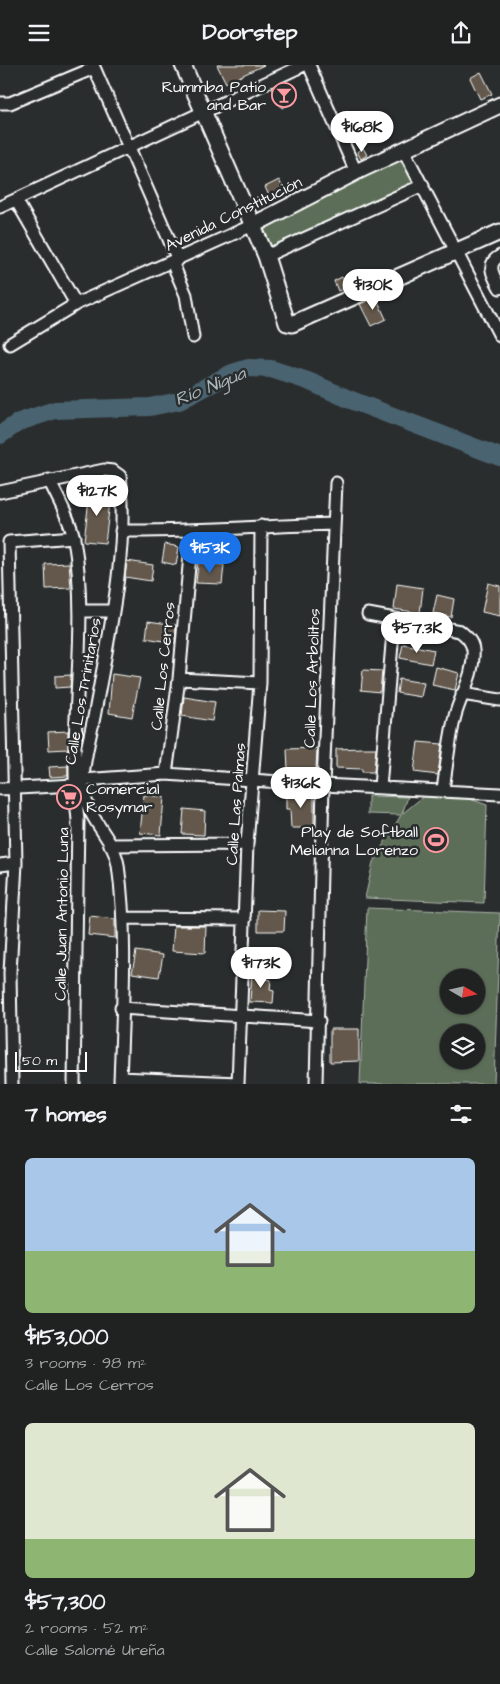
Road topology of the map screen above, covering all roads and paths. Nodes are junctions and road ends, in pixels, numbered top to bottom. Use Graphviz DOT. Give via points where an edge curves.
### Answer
graph roads {
  1 [pos="183,65"];
  2 [pos="304,65"];
  3 [pos="309,65"];
  4 [pos="93,67"];
  5 [pos="0,103"];
  6 [pos="500,105"];
  7 [pos="204,113"];
  8 [pos="128,149"];
  9 [pos="404,151"];
  10 [pos="356,172"];
  11 [pos="423,185"];
  12 [pos="16,200"];
  13 [pos="0,207"];
  14 [pos="253,225"];
  15 [pos="500,233"];
  16 [pos="456,252"];
  17 [pos="500,255"];
  18 [pos="266,256"];
  19 [pos="175,261"];
  20 [pos="500,289"];
  21 [pos="76,304"];
  22 [pos="193,337"];
  23 [pos="500,337"];
  24 [pos="10,344"];
  25 [pos="49,480"];
  26 [pos="336,483"];
  27 [pos="0,492"];
  28 [pos="334,524"];
  29 [pos="261,526"];
  30 [pos="121,531"];
  31 [pos="192,532"];
  32 [pos="74,537"];
  33 [pos="80,611"];
  34 [pos="113,611"];
  35 [pos="368,614"];
  36 [pos="394,620"];
  37 [pos="179,679"];
  38 [pos="260,683"];
  39 [pos="462,694"];
  40 [pos="500,700"];
  41 [pos="166,774"];
  42 [pos="253,779"];
  43 [pos="78,782"];
  44 [pos="323,785"];
  45 [pos="380,787"];
  46 [pos="14,788"];
  47 [pos="0,789"];
  48 [pos="443,789"];
  49 [pos="500,793"];
  50 [pos="247,844"];
  51 [pos="110,845"];
  52 [pos="16,863"];
  53 [pos="0,865"];
  54 [pos="123,918"];
  55 [pos="245,919"];
  56 [pos="121,1008"];
  57 [pos="241,1015"];
  58 [pos="319,1021"];
  59 [pos="6,1053"];
  60 [pos="120,1081"];
  61 [pos="238,1083"];
  62 [pos="12,1084"];
  63 [pos="74,1084"];
  64 [pos="316,1084"];
  1 -- 7 [label="main road"];
  2 -- 7 [label="street"];
  3 -- 10 [label="street"];
  4 -- 5 [label="street" via="10,103"];
  4 -- 8 [label="street"];
  6 -- 9 [label="main road, Avenida Constitución"];
  7 -- 8 [label="street"];
  7 -- 14 [label="main road"];
  8 -- 12 [label="street"];
  8 -- 19 [label="street"];
  9 -- 10 [label="main road, Avenida Constitución"];
  9 -- 11 [label="street"];
  10 -- 14 [label="main road, Avenida Constitución"];
  11 -- 16 [label="street"];
  11 -- 18 [label="street"];
  12 -- 13 [label="street"];
  12 -- 21 [label="street"];
  14 -- 18 [label="main road"];
  14 -- 19 [label="street, Avenida Constitución"];
  15 -- 16 [label="main road"];
  16 -- 18 [label="main road" via="292,324 288,323"];
  16 -- 23 [label="street"];
  17 -- 20 [label="street" via="492,262 491,269"];
  19 -- 21 [label="street, Avenida Constitución"];
  19 -- 22 [label="street" via="186,295"];
  21 -- 24 [label="street, Avenida Constitución"];
  25 -- 27 [label="street"];
  25 -- 30 [label="street, Calle Los Trinitarios" via="113,471 120,476"];
  25 -- 32 [label="street, Calle Juan Antonio Luna"];
  26 -- 28 [label="street, Calle Los Arbolitos"];
  28 -- 29 [label="street"];
  28 -- 44 [label="street, Calle Los Arbolitos"];
  29 -- 31 [label="street"];
  29 -- 38 [label="street, Calle Las Palmas"];
  30 -- 31 [label="street"];
  30 -- 34 [label="street, Calle Los Trinitarios"];
  31 -- 37 [label="street, Calle Los Cerros"];
  32 -- 33 [label="street, Calle Juan Antonio Luna"];
  32 -- 46 [label="street" via="10,542"];
  33 -- 34 [label="street"];
  33 -- 43 [label="street, Calle Juan Antonio Luna"];
  34 -- 43 [label="street, Calle Los Trinitarios"];
  35 -- 36 [label="street"];
  36 -- 39 [label="street" via="460,631 468,637 472,648 472,670"];
  36 -- 45 [label="street"];
  37 -- 38 [label="street"];
  37 -- 41 [label="street, Calle Los Cerros"];
  38 -- 42 [label="street, Calle Las Palmas"];
  39 -- 40 [label="street"];
  39 -- 48 [label="street"];
  41 -- 42 [label="street"];
  41 -- 43 [label="street"];
  42 -- 44 [label="street"];
  42 -- 50 [label="street, Calle Las Palmas"];
  43 -- 46 [label="street"];
  43 -- 51 [label="street, Calle Los Trinitarios" via="88,811"];
  43 -- 63 [label="street, Calle Juan Antonio Luna"];
  44 -- 45 [label="street"];
  44 -- 58 [label="street, Calle Los Arbolitos"];
  45 -- 48 [label="street"];
  46 -- 47 [label="street"];
  46 -- 52 [label="street"];
  48 -- 49 [label="street"];
  50 -- 51 [label="street"];
  50 -- 55 [label="street, Calle Las Palmas"];
  51 -- 54 [label="street, Calle Los Trinitarios" via="118,862"];
  52 -- 53 [label="street"];
  52 -- 59 [label="street"];
  54 -- 55 [label="street"];
  54 -- 56 [label="street, Calle Los Trinitarios"];
  55 -- 57 [label="street, Calle Las Palmas"];
  56 -- 57 [label="street"];
  56 -- 60 [label="street, Calle Los Trinitarios"];
  57 -- 58 [label="street"];
  57 -- 61 [label="street, Calle Las Palmas"];
  58 -- 64 [label="street, Calle Los Arbolitos"];
  59 -- 62 [label="street"];
  60 -- 61 [label="street"];
}
